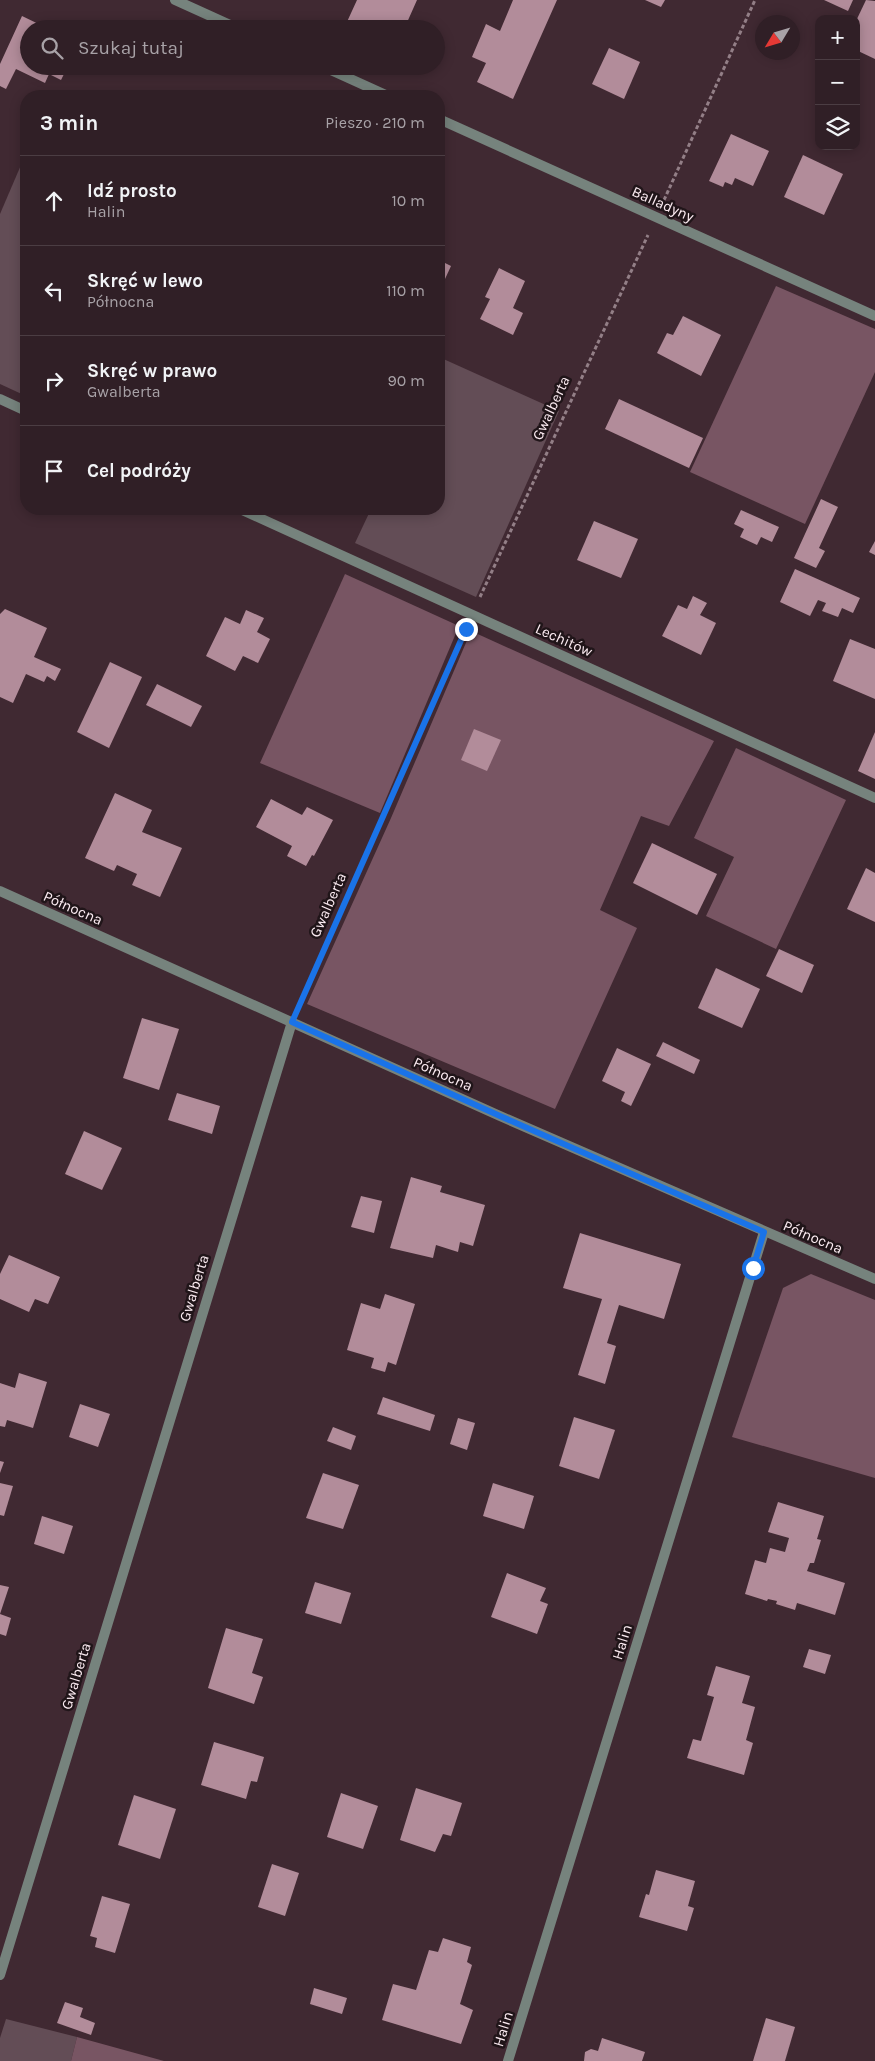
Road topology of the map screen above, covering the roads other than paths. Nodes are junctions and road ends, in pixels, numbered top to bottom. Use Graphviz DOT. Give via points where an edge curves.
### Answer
graph roads {
  1 [pos="175,0"];
  2 [pos="219,20"];
  3 [pos="342,75"];
  4 [pos="375,90"];
  5 [pos="445,122"];
  6 [pos="875,316"];
  7 [pos="0,400"];
  8 [pos="20,409"];
  9 [pos="253,515"];
  10 [pos="875,798"];
  11 [pos="0,891"];
  12 [pos="292,1022"];
  13 [pos="764,1232"];
  14 [pos="875,1279"];
  15 [pos="0,1975"];
  16 [pos="508,2061"];
  1 -- 2 [label="street"];
  3 -- 4 [label="street"];
  5 -- 6 [label="street, Balladyny"];
  7 -- 8 [label="street"];
  9 -- 10 [label="street, Lechitów"];
  11 -- 12 [label="street, Północna"];
  12 -- 13 [label="street, Północna"];
  12 -- 15 [label="street, Gwalberta"];
  13 -- 14 [label="street, Północna"];
  13 -- 16 [label="street, Halin"];
}
